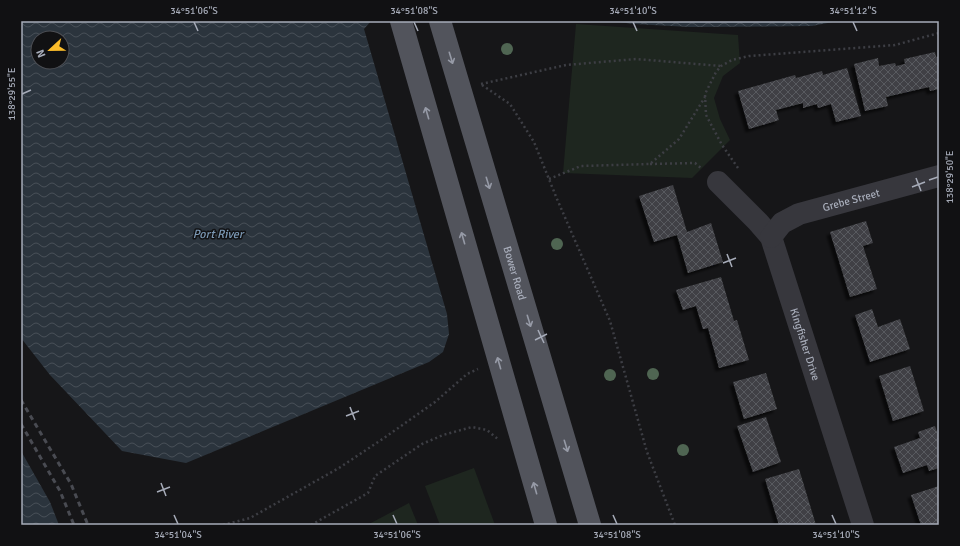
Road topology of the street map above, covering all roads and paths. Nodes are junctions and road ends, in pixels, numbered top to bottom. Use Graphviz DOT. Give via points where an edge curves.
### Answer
graph roads {
  1 [pos="400,21"];
  2 [pos="440,21"];
  3 [pos="939,33"];
  4 [pos="721,66"];
  5 [pos="706,97"];
  6 [pos="650,164"];
  7 [pos="741,173"];
  8 [pos="939,176"];
  9 [pos="549,179"];
  10 [pos="718,182"];
  11 [pos="771,237"];
  12 [pos="482,367"];
  13 [pos="499,439"];
  14 [pos="223,525"];
  15 [pos="311,525"];
  16 [pos="546,525"];
  17 [pos="590,525"];
  18 [pos="675,525"];
  19 [pos="863,525"];
  16 -- 1 [label="main road, one-way"];
  2 -- 17 [label="main road, Bower Road, one-way"];
  3 -- 4 [label="path" via="895,45 749,56"];
  4 -- 5 [label="path" via="705,94"];
  4 -- 9 [label="path" via="636,59 566,65 481,84 510,104 534,142"];
  5 -- 6 [label="path" via="679,139"];
  5 -- 7 [label="path" via="706,116"];
  6 -- 9 [label="path" via="581,166"];
  6 -- 10 [label="path" via="695,163"];
  8 -- 11 [label="street, Grebe Street" via="799,214 782,223"];
  9 -- 18 [label="path" via="610,321 647,452"];
  10 -- 11 [label="street, Kingfisher Drive"];
  11 -- 19 [label="street, Kingfisher Drive"];
  12 -- 14 [label="path" via="467,374 435,402 339,468 250,518"];
  13 -- 15 [label="path" via="487,430 472,427 422,444 375,476 368,493"];
}
